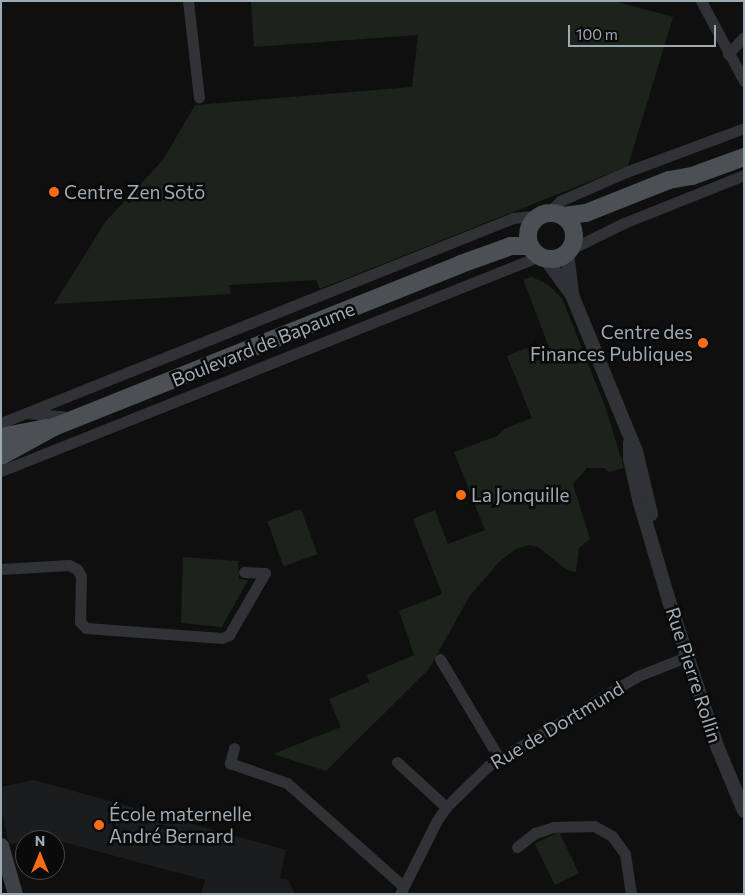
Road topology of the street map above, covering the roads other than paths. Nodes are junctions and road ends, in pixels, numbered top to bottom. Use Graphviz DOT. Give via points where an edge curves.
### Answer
graph roads {
  1 [pos="188,1"];
  2 [pos="701,1"];
  3 [pos="744,37"];
  4 [pos="728,54"];
  5 [pos="744,81"];
  6 [pos="198,97"];
  7 [pos="744,128"];
  8 [pos="744,147"];
  9 [pos="744,157"];
  10 [pos="744,175"];
  11 [pos="669,180"];
  12 [pos="616,203"];
  13 [pos="546,217"];
  14 [pos="571,246"];
  15 [pos="539,254"];
  16 [pos="461,264"];
  17 [pos="572,295"];
  18 [pos="25,413"];
  19 [pos="80,417"];
  20 [pos="1,422"];
  21 [pos="54,427"];
  22 [pos="33,429"];
  23 [pos="1,437"];
  24 [pos="1,446"];
  25 [pos="1,456"];
  26 [pos="1,471"];
  27 [pos="1,569"];
  28 [pos="244,572"];
  29 [pos="686,657"];
  30 [pos="440,658"];
  31 [pos="234,748"];
  32 [pos="499,758"];
  33 [pos="396,762"];
  34 [pos="446,807"];
  35 [pos="744,812"];
  36 [pos="517,847"];
  37 [pos="2,848"];
  38 [pos="402,890"];
  39 [pos="15,894"];
  40 [pos="631,894"];
  1 -- 6 [label="street"];
  2 -- 4 [label="street"];
  3 -- 4 [label="street"];
  4 -- 5 [label="street"];
  7 -- 13 [label="street, Boulevard de Bapaume" via="626,172 560,201"];
  8 -- 11 [label="main road, Boulevard de Bapaume" via="692,167"];
  9 -- 11 [label="main road, Boulevard de Bapaume" via="692,176"];
  10 -- 14 [label="street"];
  11 -- 12 [label="main road, Boulevard de Bapaume"];
  12 -- 13 [label="main road, Boulevard de Bapaume" via="586,213"];
  12 -- 14 [label="main road, Boulevard de Bapaume"];
  13 -- 14 [label="main road" via="574,227"];
  13 -- 15 [label="main road"];
  13 -- 16 [label="main road, Boulevard de Bapaume"];
  13 -- 18 [label="street, Boulevard de Bapaume" via="513,218"];
  14 -- 15 [label="main road" via="557,258"];
  14 -- 17 [label="street, Rue Pierre Rollin"];
  15 -- 16 [label="main road, Boulevard de Bapaume" via="511,246"];
  15 -- 17 [label="street, Rue Pierre Rollin"];
  15 -- 26 [label="street, Boulevard de Bapaume"];
  16 -- 19 [label="main road, Boulevard de Bapaume"];
  17 -- 29 [label="street, Rue Pierre Rollin" via="644,477 653,523 652,536"];
  18 -- 19 [label="street" via="48,418"];
  18 -- 20 [label="street, Boulevard de Bapaume"];
  19 -- 21 [label="main road, Boulevard de Bapaume"];
  21 -- 22 [label="main road, Boulevard de Bapaume"];
  21 -- 25 [label="main road, Boulevard de Bapaume"];
  22 -- 23 [label="main road, Boulevard de Bapaume"];
  22 -- 24 [label="main road"];
  27 -- 28 [label="street" via="69,565 77,569 81,576 80,622 86,628 222,638 228,635 265,573"];
  29 -- 32 [label="street, Rue de Dortmund" via="638,676"];
  29 -- 35 [label="street, Rue Pierre Rollin" via="724,766"];
  30 -- 32 [label="street"];
  31 -- 38 [label="street" via="230,764 287,783"];
  32 -- 34 [label="street, Rue de Dortmund"];
  33 -- 34 [label="street"];
  34 -- 38 [label="street, Rue de Dortmund" via="425,838"];
  36 -- 40 [label="street" via="535,833 553,827 594,826 612,836 625,854"];
  37 -- 39 [label="main road"];
}
